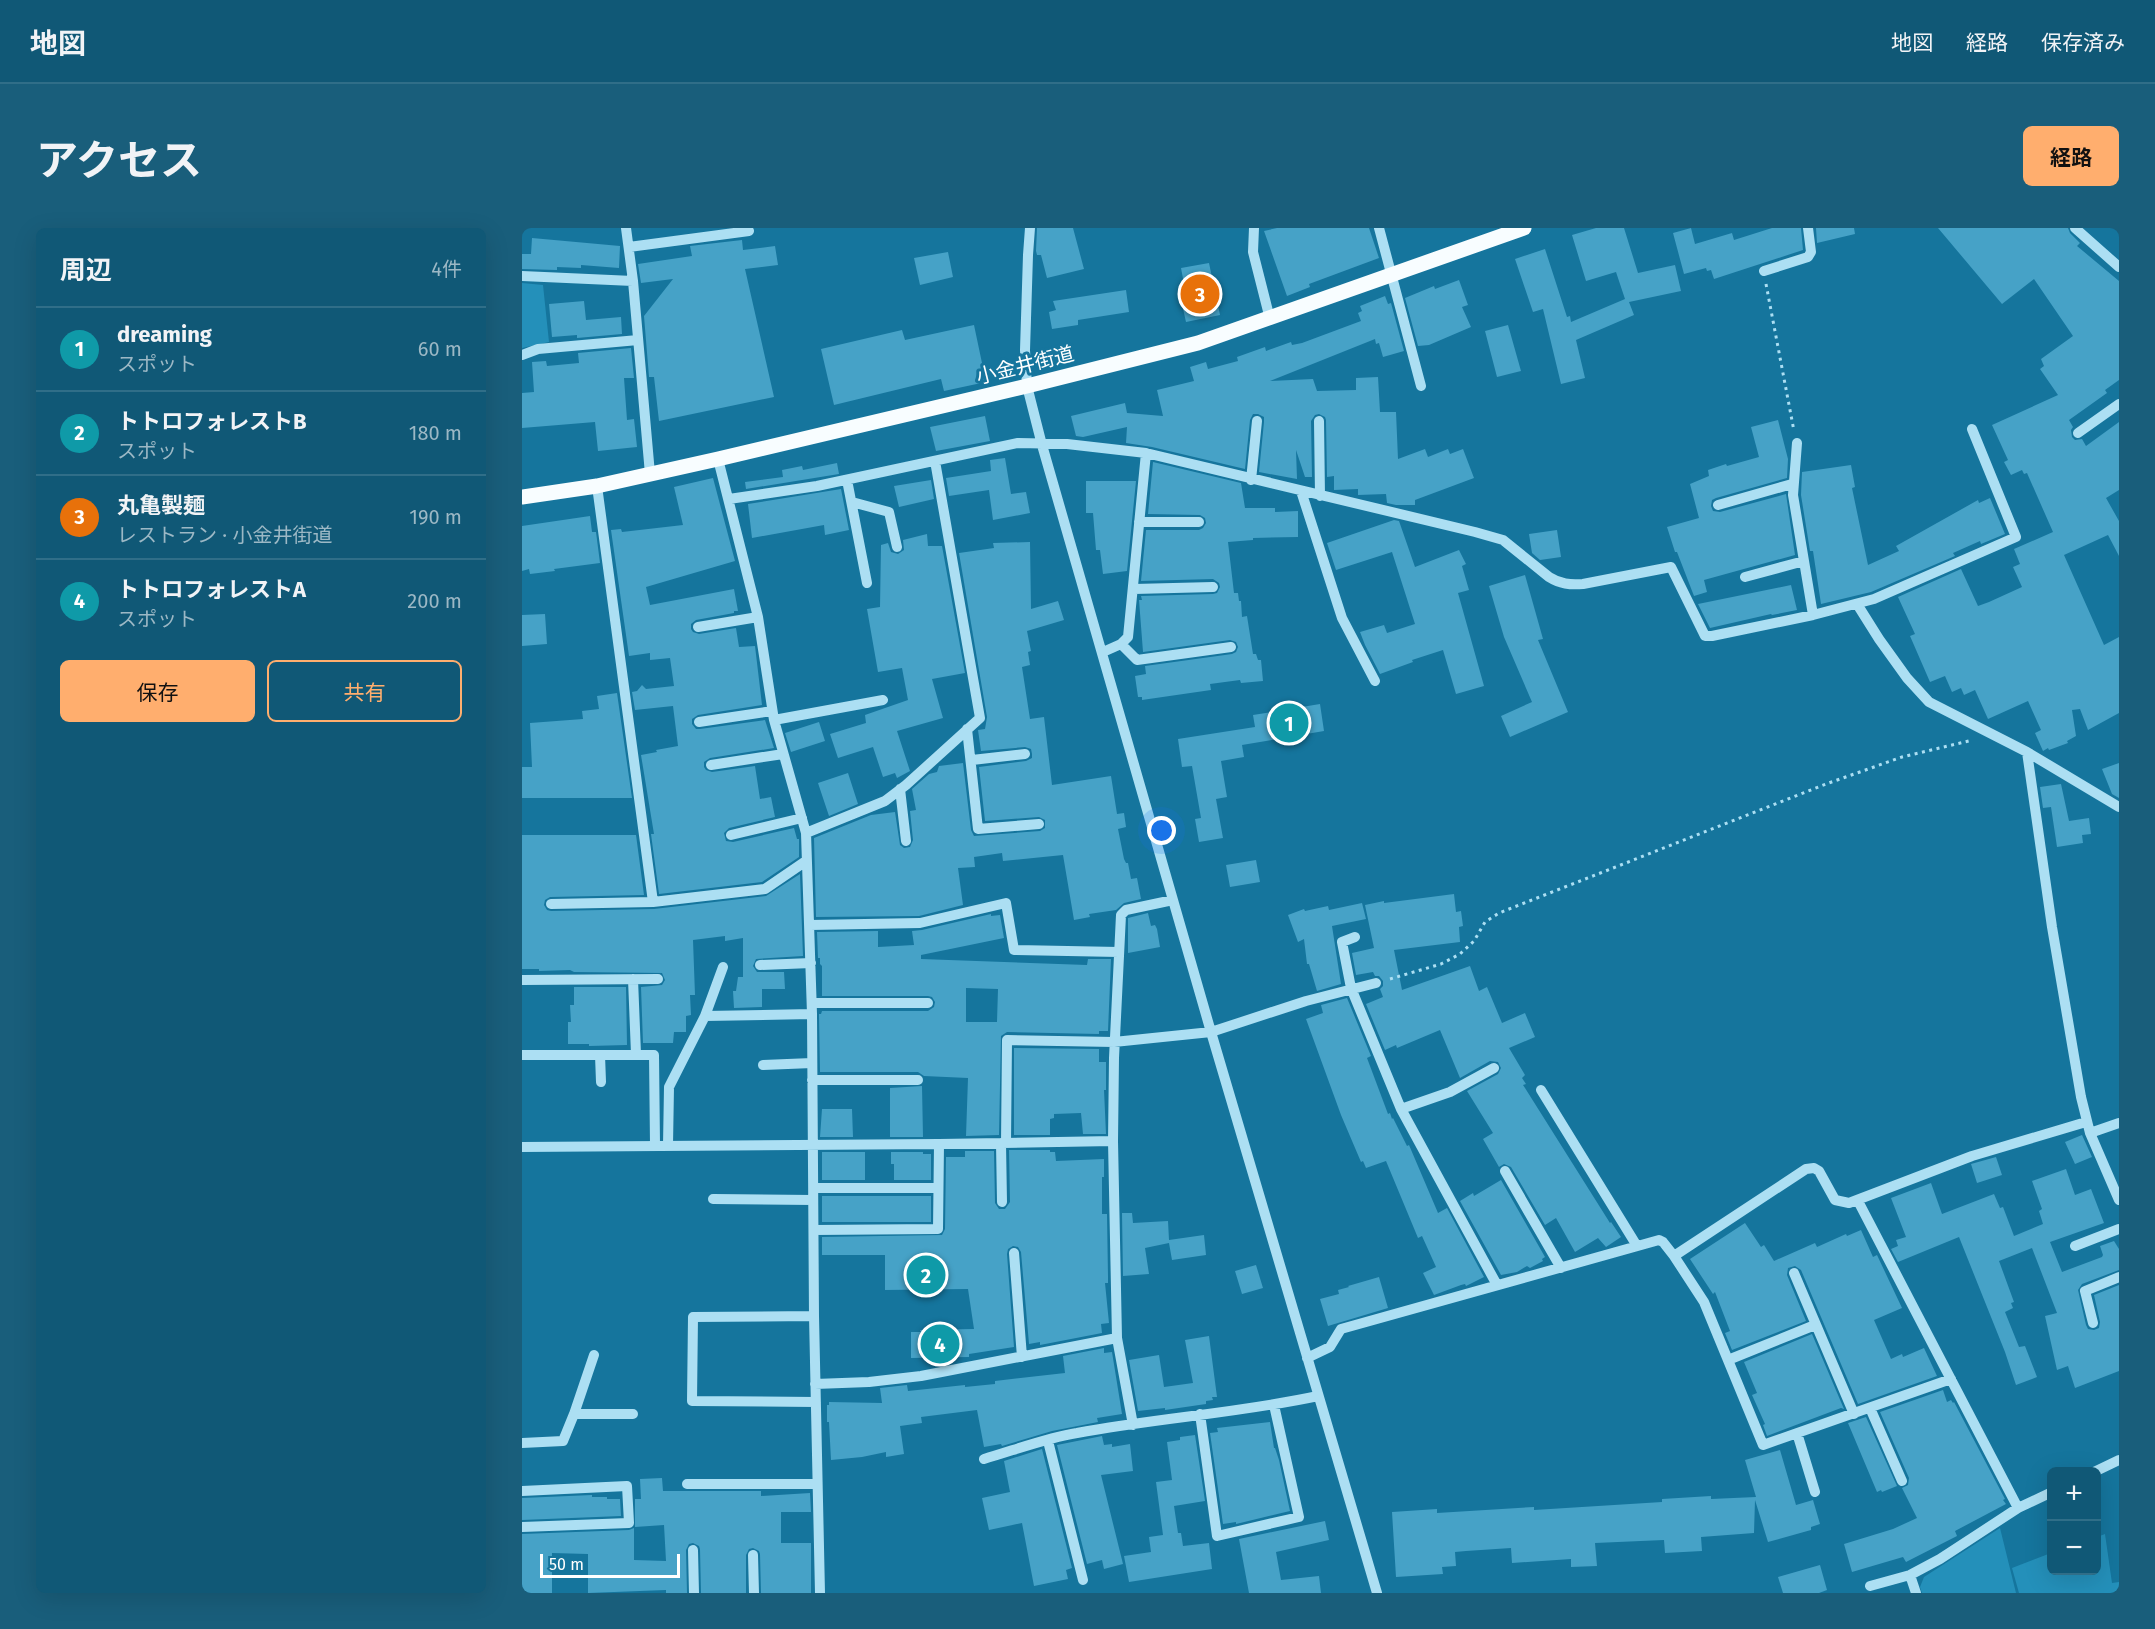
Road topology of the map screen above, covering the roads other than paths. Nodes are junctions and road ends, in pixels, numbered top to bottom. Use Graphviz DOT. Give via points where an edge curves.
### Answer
graph roads {
  1 [pos="626,228"];
  2 [pos="1030,228"];
  3 [pos="1254,228"];
  4 [pos="1379,228"];
  5 [pos="1524,228"];
  6 [pos="1808,228"];
  7 [pos="2075,228"];
  8 [pos="749,231"];
  9 [pos="629,247"];
  10 [pos="2119,267"];
  11 [pos="1764,271"];
  12 [pos="1391,275"];
  13 [pos="522,276"];
  14 [pos="633,281"];
  15 [pos="1270,319"];
  16 [pos="638,340"];
  17 [pos="522,355"];
  18 [pos="1027,386"];
  19 [pos="1421,386"];
  20 [pos="2119,404"];
  21 [pos="1257,421"];
  22 [pos="1319,421"];
  23 [pos="1972,429"];
  24 [pos="2078,433"];
  25 [pos="1797,443"];
  26 [pos="1042,445"];
  27 [pos="1146,453"];
  28 [pos="718,459"];
  29 [pos="935,460"];
  30 [pos="650,474"];
  31 [pos="847,480"];
  32 [pos="1251,480"];
  33 [pos="1792,484"];
  34 [pos="597,486"];
  35 [pos="1301,491"];
  36 [pos="1320,496"];
  37 [pos="522,497"];
  38 [pos="729,499"];
  39 [pos="852,502"];
  40 [pos="1718,505"];
  41 [pos="1139,522"];
  42 [pos="1199,522"];
  43 [pos="897,547"];
  44 [pos="1804,561"];
  45 [pos="1745,577"];
  46 [pos="867,583"];
  47 [pos="1213,587"];
  48 [pos="1134,589"];
  49 [pos="1857,604"];
  50 [pos="1813,615"];
  51 [pos="758,616"];
  52 [pos="698,627"];
  53 [pos="1121,644"];
  54 [pos="1231,647"];
  55 [pos="1102,652"];
  56 [pos="1375,681"];
  57 [pos="883,700"];
  58 [pos="773,715"];
  59 [pos="699,722"];
  60 [pos="967,729"];
  61 [pos="2027,752"];
  62 [pos="783,754"];
  63 [pos="1025,754"];
  64 [pos="972,760"];
  65 [pos="711,765"];
  66 [pos="900,789"];
  67 [pos="2119,807"];
  68 [pos="802,818"];
  69 [pos="1039,824"];
  70 [pos="806,832"];
  71 [pos="731,835"];
  72 [pos="906,842"];
  73 [pos="806,861"];
  74 [pos="1173,900"];
  75 [pos="653,902"];
  76 [pos="551,904"];
  77 [pos="810,925"];
  78 [pos="1355,937"];
  79 [pos="1119,952"];
  80 [pos="811,963"];
  81 [pos="760,965"];
  82 [pos="723,967"];
  83 [pos="633,979"];
  84 [pos="658,979"];
  85 [pos="522,980"];
  86 [pos="1376,982"];
  87 [pos="1352,988"];
  88 [pos="928,1003"];
  89 [pos="812,1009"];
  90 [pos="705,1016"];
  91 [pos="1211,1032"];
  92 [pos="1114,1042"];
  93 [pos="600,1054"];
  94 [pos="636,1054"];
  95 [pos="522,1055"];
  96 [pos="812,1063"];
  97 [pos="763,1065"];
  98 [pos="1494,1068"];
  99 [pos="812,1080"];
  100 [pos="918,1080"];
  101 [pos="601,1082"];
  102 [pos="1541,1090"];
  103 [pos="1401,1109"];
  104 [pos="2119,1123"];
  105 [pos="2088,1128"];
  106 [pos="1113,1140"];
  107 [pos="1003,1143"];
  108 [pos="939,1144"];
  109 [pos="655,1145"];
  110 [pos="668,1145"];
  111 [pos="813,1145"];
  112 [pos="522,1147"];
  113 [pos="1504,1171"];
  114 [pos="814,1188"];
  115 [pos="938,1188"];
  116 [pos="713,1199"];
  117 [pos="813,1200"];
  118 [pos="2119,1200"];
  119 [pos="1858,1201"];
  120 [pos="1002,1202"];
  121 [pos="2119,1229"];
  122 [pos="814,1230"];
  123 [pos="1637,1246"];
  124 [pos="2075,1246"];
  125 [pos="1014,1253"];
  126 [pos="1674,1256"];
  127 [pos="1561,1268"];
  128 [pos="1794,1273"];
  129 [pos="2119,1277"];
  130 [pos="1497,1285"];
  131 [pos="814,1316"];
  132 [pos="2093,1323"];
  133 [pos="1815,1325"];
  134 [pos="1117,1338"];
  135 [pos="594,1355"];
  136 [pos="1022,1357"];
  137 [pos="1307,1358"];
  138 [pos="1728,1360"];
  139 [pos="1951,1379"];
  140 [pos="815,1384"];
  141 [pos="1318,1396"];
  142 [pos="816,1402"];
  143 [pos="1274,1405"];
  144 [pos="1870,1408"];
  145 [pos="574,1414"];
  146 [pos="633,1414"];
  147 [pos="1200,1414"];
  148 [pos="1854,1414"];
  149 [pos="1132,1425"];
  150 [pos="1797,1433"];
  151 [pos="1048,1441"];
  152 [pos="522,1443"];
  153 [pos="984,1459"];
  154 [pos="2119,1460"];
  155 [pos="2101,1469"];
  156 [pos="1902,1481"];
  157 [pos="687,1484"];
  158 [pos="817,1484"];
  159 [pos="522,1491"];
  160 [pos="1815,1492"];
  161 [pos="2047,1494"];
  162 [pos="2018,1508"];
  163 [pos="522,1527"];
  164 [pos="693,1550"];
  165 [pos="753,1556"];
  166 [pos="1910,1575"];
  167 [pos="1083,1580"];
  168 [pos="1870,1586"];
  169 [pos="694,1593"];
  170 [pos="754,1593"];
  171 [pos="820,1593"];
  172 [pos="1377,1593"];
  173 [pos="1916,1593"];
  1 -- 9 [label="street"];
  2 -- 18 [label="street"];
  3 -- 15 [label="street" via="1253,252"];
  4 -- 12 [label="street"];
  5 -- 12 [label="main road, 小金井街道"];
  6 -- 11 [label="street" via="1808,257"];
  7 -- 10 [label="street"];
  8 -- 9 [label="street"];
  9 -- 14 [label="street"];
  12 -- 15 [label="main road, 小金井街道"];
  12 -- 19 [label="street"];
  13 -- 14 [label="street"];
  14 -- 16 [label="street"];
  15 -- 18 [label="main road, 小金井街道" via="1198,343"];
  16 -- 17 [label="street" via="538,349"];
  16 -- 30 [label="street"];
  18 -- 26 [label="street"];
  18 -- 28 [label="main road, 小金井街道"];
  20 -- 24 [label="street"];
  21 -- 32 [label="street"];
  22 -- 36 [label="street"];
  23 -- 49 [label="street" via="2016,537"];
  25 -- 33 [label="street"];
  26 -- 27 [label="street"];
  26 -- 29 [label="street" via="1018,443"];
  26 -- 55 [label="street"];
  27 -- 32 [label="street"];
  27 -- 41 [label="street"];
  28 -- 30 [label="main road, 小金井街道"];
  28 -- 38 [label="street"];
  29 -- 31 [label="street"];
  29 -- 60 [label="street" via="980,718"];
  30 -- 34 [label="main road, 小金井街道"];
  31 -- 38 [label="street"];
  31 -- 39 [label="street"];
  32 -- 35 [label="street"];
  33 -- 40 [label="street"];
  33 -- 44 [label="street"];
  34 -- 37 [label="main road, 小金井街道"];
  34 -- 75 [label="street"];
  35 -- 36 [label="street"];
  35 -- 56 [label="street" via="1342,618"];
  36 -- 50 [label="street" via="1503,540 1549,577 1569,585 1671,567 1705,636"];
  38 -- 51 [label="street"];
  39 -- 43 [label="street" via="889,512"];
  39 -- 46 [label="street"];
  41 -- 42 [label="street"];
  41 -- 48 [label="street"];
  44 -- 45 [label="street"];
  44 -- 50 [label="street"];
  47 -- 48 [label="street"];
  48 -- 53 [label="street" via="1128,637"];
  49 -- 50 [label="street"];
  49 -- 61 [label="street" via="1907,678 1929,702"];
  51 -- 52 [label="street"];
  51 -- 58 [label="street"];
  53 -- 54 [label="street" via="1137,660"];
  53 -- 55 [label="street"];
  55 -- 74 [label="street"];
  57 -- 58 [label="street"];
  58 -- 59 [label="street"];
  58 -- 62 [label="street"];
  60 -- 64 [label="street"];
  60 -- 66 [label="street"];
  61 -- 67 [label="street"];
  61 -- 105 [label="street" via="2052,927"];
  62 -- 65 [label="street"];
  62 -- 68 [label="street"];
  63 -- 64 [label="street"];
  64 -- 69 [label="street" via="978,829"];
  66 -- 70 [label="street" via="885,801"];
  66 -- 72 [label="street"];
  68 -- 70 [label="street"];
  68 -- 71 [label="street"];
  70 -- 73 [label="street"];
  73 -- 75 [label="street" via="765,889"];
  73 -- 77 [label="street"];
  74 -- 79 [label="street" via="1126,910 1121,915"];
  74 -- 91 [label="street"];
  75 -- 76 [label="street"];
  77 -- 79 [label="street" via="920,923 1006,903 1014,950"];
  77 -- 80 [label="street"];
  78 -- 87 [label="street" via="1342,942"];
  79 -- 92 [label="street"];
  80 -- 81 [label="street"];
  80 -- 89 [label="street"];
  82 -- 90 [label="street"];
  83 -- 84 [label="street"];
  83 -- 85 [label="street"];
  83 -- 94 [label="street"];
  86 -- 87 [label="street"];
  87 -- 91 [label="street"];
  87 -- 103 [label="street"];
  88 -- 89 [label="street"];
  89 -- 90 [label="street"];
  89 -- 96 [label="street"];
  90 -- 110 [label="street" via="669,1087"];
  91 -- 92 [label="street"];
  91 -- 137 [label="street"];
  92 -- 106 [label="street"];
  92 -- 107 [label="street" via="1007,1040"];
  93 -- 94 [label="street"];
  93 -- 95 [label="street"];
  93 -- 101 [label="street"];
  94 -- 109 [label="street" via="654,1055"];
  96 -- 97 [label="street"];
  96 -- 99 [label="street"];
  98 -- 103 [label="street" via="1450,1092"];
  99 -- 100 [label="street"];
  99 -- 111 [label="street"];
  102 -- 123 [label="street"];
  103 -- 130 [label="street"];
  104 -- 105 [label="street"];
  105 -- 118 [label="street"];
  105 -- 119 [label="street" via="1972,1156"];
  106 -- 107 [label="street"];
  106 -- 134 [label="street"];
  107 -- 108 [label="street"];
  107 -- 120 [label="street"];
  108 -- 111 [label="street"];
  108 -- 115 [label="street"];
  109 -- 110 [label="street"];
  109 -- 112 [label="street"];
  110 -- 111 [label="street"];
  111 -- 114 [label="street"];
  113 -- 127 [label="street"];
  114 -- 115 [label="street"];
  114 -- 117 [label="street"];
  115 -- 122 [label="street" via="938,1229"];
  116 -- 117 [label="street"];
  117 -- 122 [label="street"];
  119 -- 126 [label="street" via="1835,1200 1819,1171 1806,1169"];
  119 -- 139 [label="street"];
  121 -- 124 [label="street"];
  122 -- 131 [label="street"];
  123 -- 126 [label="street" via="1659,1240"];
  123 -- 127 [label="street"];
  125 -- 136 [label="street"];
  126 -- 138 [label="street" via="1704,1302"];
  127 -- 130 [label="street"];
  128 -- 133 [label="street"];
  129 -- 132 [label="street" via="2085,1291"];
  130 -- 137 [label="street" via="1341,1329 1330,1347"];
  131 -- 140 [label="street"];
  131 -- 142 [label="street" via="693,1317 692,1401"];
  133 -- 138 [label="street"];
  133 -- 148 [label="street"];
  134 -- 136 [label="street"];
  134 -- 149 [label="street"];
  135 -- 145 [label="street"];
  136 -- 140 [label="street" via="921,1376"];
  137 -- 141 [label="street"];
  138 -- 150 [label="street" via="1763,1445"];
  139 -- 144 [label="street"];
  139 -- 162 [label="street"];
  140 -- 142 [label="street"];
  141 -- 143 [label="street"];
  141 -- 172 [label="street"];
  142 -- 158 [label="street"];
  143 -- 147 [label="street"];
  143 -- 147 [label="street" via="1299,1517 1217,1536"];
  144 -- 148 [label="street"];
  144 -- 156 [label="street"];
  145 -- 146 [label="street"];
  145 -- 152 [label="street" via="563,1441"];
  147 -- 149 [label="street"];
  148 -- 150 [label="street"];
  149 -- 151 [label="street"];
  150 -- 160 [label="street"];
  151 -- 153 [label="street"];
  151 -- 167 [label="street"];
  154 -- 155 [label="street"];
  157 -- 158 [label="street"];
  158 -- 171 [label="street"];
  159 -- 163 [label="street" via="627,1486 629,1523"];
  161 -- 162 [label="street"];
  162 -- 166 [label="street"];
  164 -- 169 [label="street"];
  165 -- 170 [label="street"];
  166 -- 168 [label="street"];
  166 -- 173 [label="street"];
}
